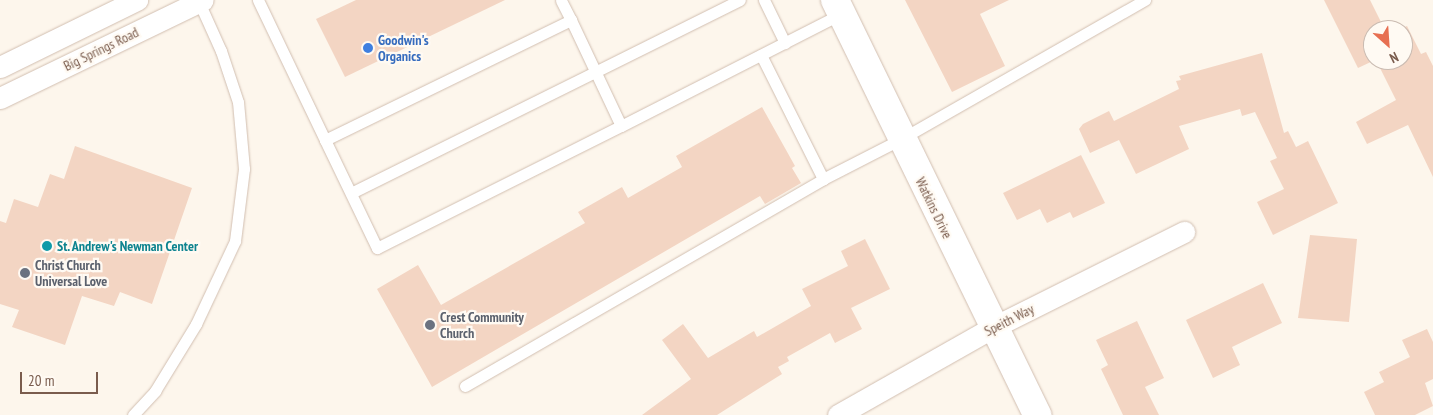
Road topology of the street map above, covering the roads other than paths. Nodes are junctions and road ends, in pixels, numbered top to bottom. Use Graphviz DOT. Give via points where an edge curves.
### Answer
graph roads {
  1 [pos="137,0"];
  2 [pos="258,0"];
  3 [pos="561,0"];
  4 [pos="740,0"];
  5 [pos="764,0"];
  6 [pos="1145,0"];
  7 [pos="201,1"];
  8 [pos="838,7"];
  9 [pos="571,20"];
  10 [pos="785,42"];
  11 [pos="761,54"];
  12 [pos="0,67"];
  13 [pos="596,72"];
  14 [pos="0,98"];
  15 [pos="621,126"];
  16 [pos="901,139"];
  17 [pos="326,140"];
  18 [pos="822,179"];
  19 [pos="351,193"];
  20 [pos="1184,232"];
  21 [pos="992,328"];
  22 [pos="465,386"];
  23 [pos="133,415"];
  24 [pos="838,415"];
  25 [pos="1037,415"];
  1 -- 12 [label="street, Big Springs Road"];
  2 -- 17 [label="lane"];
  3 -- 9 [label="lane"];
  4 -- 13 [label="lane"];
  5 -- 10 [label="lane"];
  6 -- 16 [label="lane"];
  7 -- 14 [label="street, Big Springs Road"];
  7 -- 23 [label="lane" via="238,102 244,169 234,241 196,324 155,391"];
  8 -- 10 [label="lane"];
  8 -- 16 [label="main road, Watkins Drive"];
  9 -- 13 [label="lane"];
  9 -- 17 [label="lane"];
  10 -- 11 [label="lane"];
  11 -- 15 [label="lane"];
  11 -- 18 [label="lane"];
  13 -- 15 [label="lane"];
  13 -- 19 [label="lane"];
  15 -- 19 [label="lane" via="377,248"];
  16 -- 18 [label="lane"];
  16 -- 21 [label="main road, Watkins Drive"];
  17 -- 19 [label="lane"];
  18 -- 22 [label="lane"];
  20 -- 21 [label="street, Speith Way"];
  21 -- 24 [label="street, Speith Way"];
  21 -- 25 [label="main road, Watkins Drive"];
}
